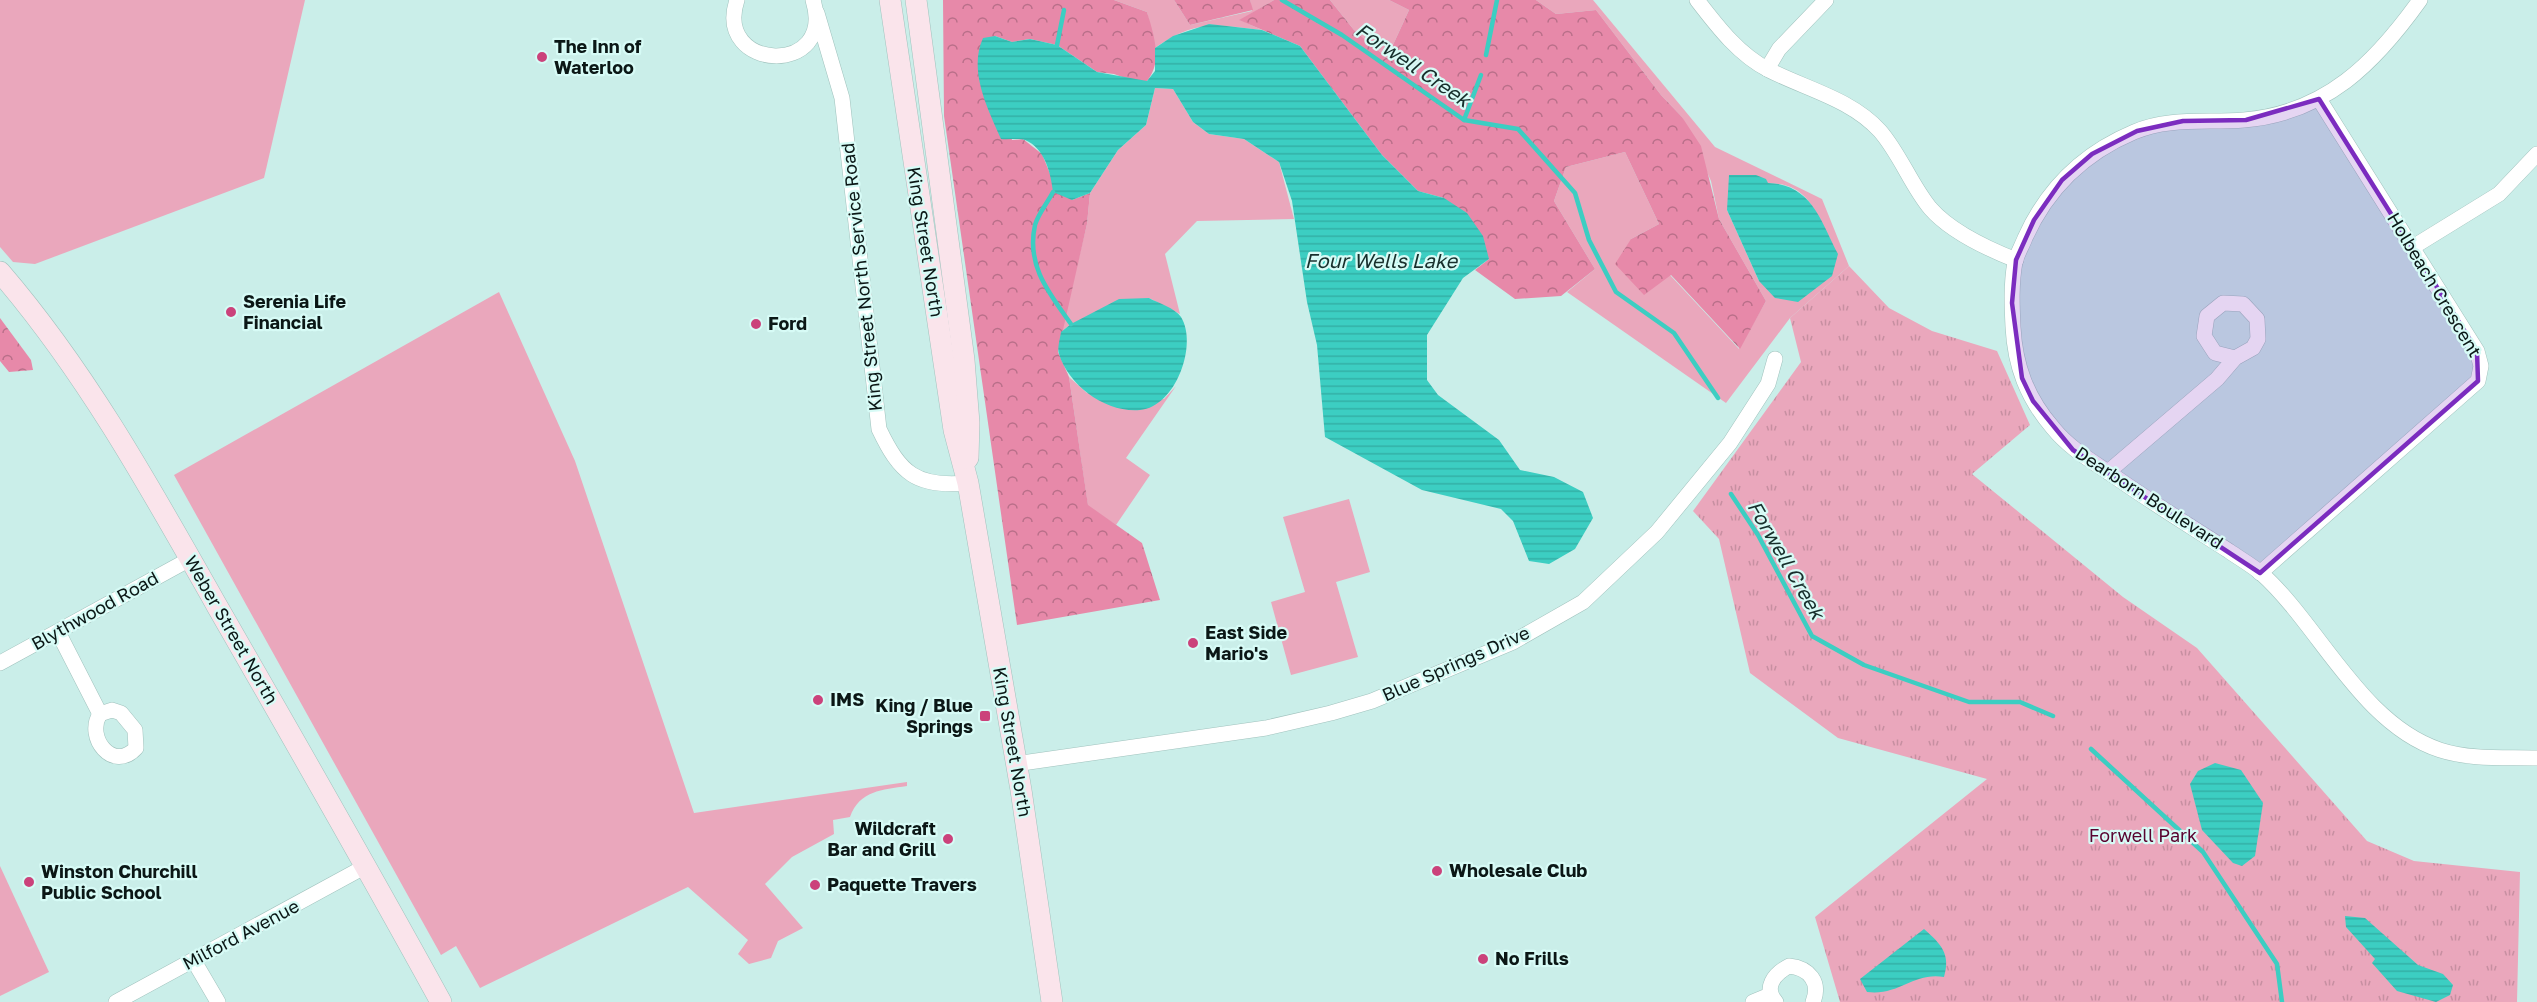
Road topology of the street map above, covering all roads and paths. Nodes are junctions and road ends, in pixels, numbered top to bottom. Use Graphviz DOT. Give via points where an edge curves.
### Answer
graph roads {
  1 [pos="737,0"];
  2 [pos="890,0"];
  3 [pos="915,0"];
  4 [pos="1697,0"];
  5 [pos="1826,0"];
  6 [pos="2420,0"];
  7 [pos="815,7"];
  8 [pos="1767,69"];
  9 [pos="2319,99"];
  10 [pos="2537,154"];
  11 [pos="2413,247"];
  12 [pos="2016,260"];
  13 [pos="0,272"];
  14 [pos="2235,358"];
  15 [pos="1776,359"];
  16 [pos="2108,472"];
  17 [pos="968,483"];
  18 [pos="190,559"];
  19 [pos="2260,573"];
  20 [pos="58,633"];
  21 [pos="0,663"];
  22 [pos="100,714"];
  23 [pos="2537,758"];
  24 [pos="1015,764"];
  25 [pos="366,866"];
  26 [pos="194,961"];
  27 [pos="1773,998"];
  28 [pos="116,1002"];
  29 [pos="218,1002"];
  30 [pos="441,1002"];
  31 [pos="1052,1002"];
  32 [pos="1753,1002"];
  33 [pos="1813,1002"];
  1 -- 7 [label="street, King Street North Service Road" via="734,24 739,37 759,54 773,57 787,56 800,49 816,28"];
  2 -- 17 [label="main road, King Street North" via="954,430"];
  3 -- 17 [label="main road, King Street North" via="964,360"];
  4 -- 8 [label="street" via="1736,47"];
  5 -- 8 [label="street" via="1779,49"];
  6 -- 9 [label="street, Dearborn Boulevard" via="2380,53"];
  7 -- 17 [label="street, King Street North Service Road" via="842,98 879,429 892,457 909,474 932,484"];
  8 -- 12 [label="street" via="1853,110 1880,131 1931,209 1982,247"];
  9 -- 11 [label="street, Holbeach Crescent"];
  9 -- 12 [label="street, Dearborn Boulevard" via="2285,112 2246,120 2183,121 2137,130 2092,154 2062,180 2034,220"];
  10 -- 11 [label="street" via="2499,194"];
  11 -- 19 [label="street, Holbeach Crescent" via="2478,351 2478,381"];
  12 -- 16 [label="street, Dearborn Boulevard" via="2012,303 2015,353 2022,378 2033,401 2073,450"];
  13 -- 18 [label="main road, Weber Street North" via="88,389"];
  14 -- 16 [label="street" via="2217,379"];
  15 -- 24 [label="street, Blue Springs Drive" via="1768,384 1730,443 1657,532 1583,602 1514,642 1372,701 1321,715 1266,728"];
  16 -- 19 [label="street, Dearborn Boulevard"];
  17 -- 24 [label="main road, King Street North"];
  18 -- 20 [label="street, Blythwood Road"];
  18 -- 25 [label="main road, Weber Street North"];
  19 -- 23 [label="street, Dearborn Boulevard" via="2382,714 2409,735 2438,749 2466,756"];
  20 -- 21 [label="street, Blythwood Road"];
  20 -- 22 [label="street"];
  24 -- 31 [label="main road, King Street North"];
  25 -- 26 [label="street, Milford Avenue"];
  25 -- 30 [label="main road, Weber Street North"];
  26 -- 28 [label="street, Milford Avenue"];
  26 -- 29 [label="street"];
  27 -- 32 [label="street"];
  27 -- 33 [label="street" via="1773,979 1789,966 1808,972 1815,980"];
}
